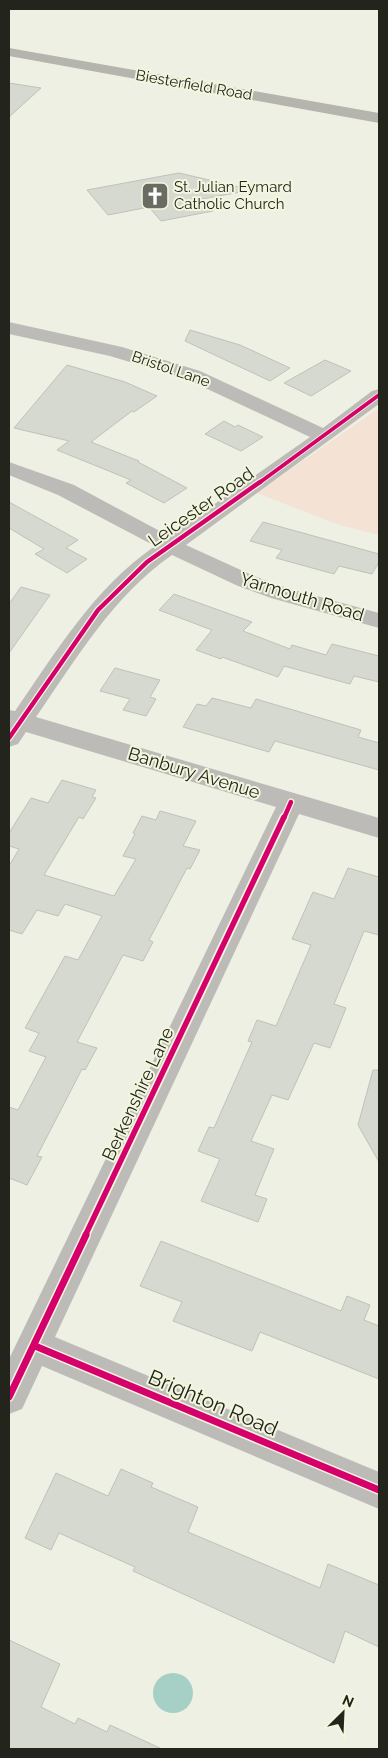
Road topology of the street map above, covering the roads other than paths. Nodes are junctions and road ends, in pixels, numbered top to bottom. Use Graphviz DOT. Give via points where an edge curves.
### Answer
graph roads {
  1 [pos="9,41"];
  2 [pos="9,52"];
  3 [pos="379,106"];
  4 [pos="379,118"];
  5 [pos="9,328"];
  6 [pos="379,395"];
  7 [pos="326,436"];
  8 [pos="9,468"];
  9 [pos="169,545"];
  10 [pos="379,620"];
  11 [pos="13,725"];
  12 [pos="291,802"];
  13 [pos="379,828"];
  14 [pos="35,1346"];
  15 [pos="9,1397"];
  16 [pos="379,1490"];
  1 -- 3 [label="main road, Biesterfield Road"];
  2 -- 4 [label="main road, Biesterfield Road"];
  5 -- 7 [label="street, Bristol Lane" via="115,351 193,375"];
  6 -- 7 [label="street, Leicester Road"];
  7 -- 9 [label="street, Leicester Road"];
  8 -- 9 [label="street, Yarmouth Road" via="66,490"];
  9 -- 10 [label="street, Yarmouth Road" via="263,588"];
  9 -- 11 [label="street, Leicester Road" via="98,610"];
  11 -- 12 [label="street, Banbury Avenue"];
  12 -- 13 [label="street, Banbury Avenue"];
  12 -- 14 [label="street, Berkenshire Lane"];
  14 -- 15 [label="street, Berkenshire Lane"];
  14 -- 16 [label="street, Brighton Road"];
}
